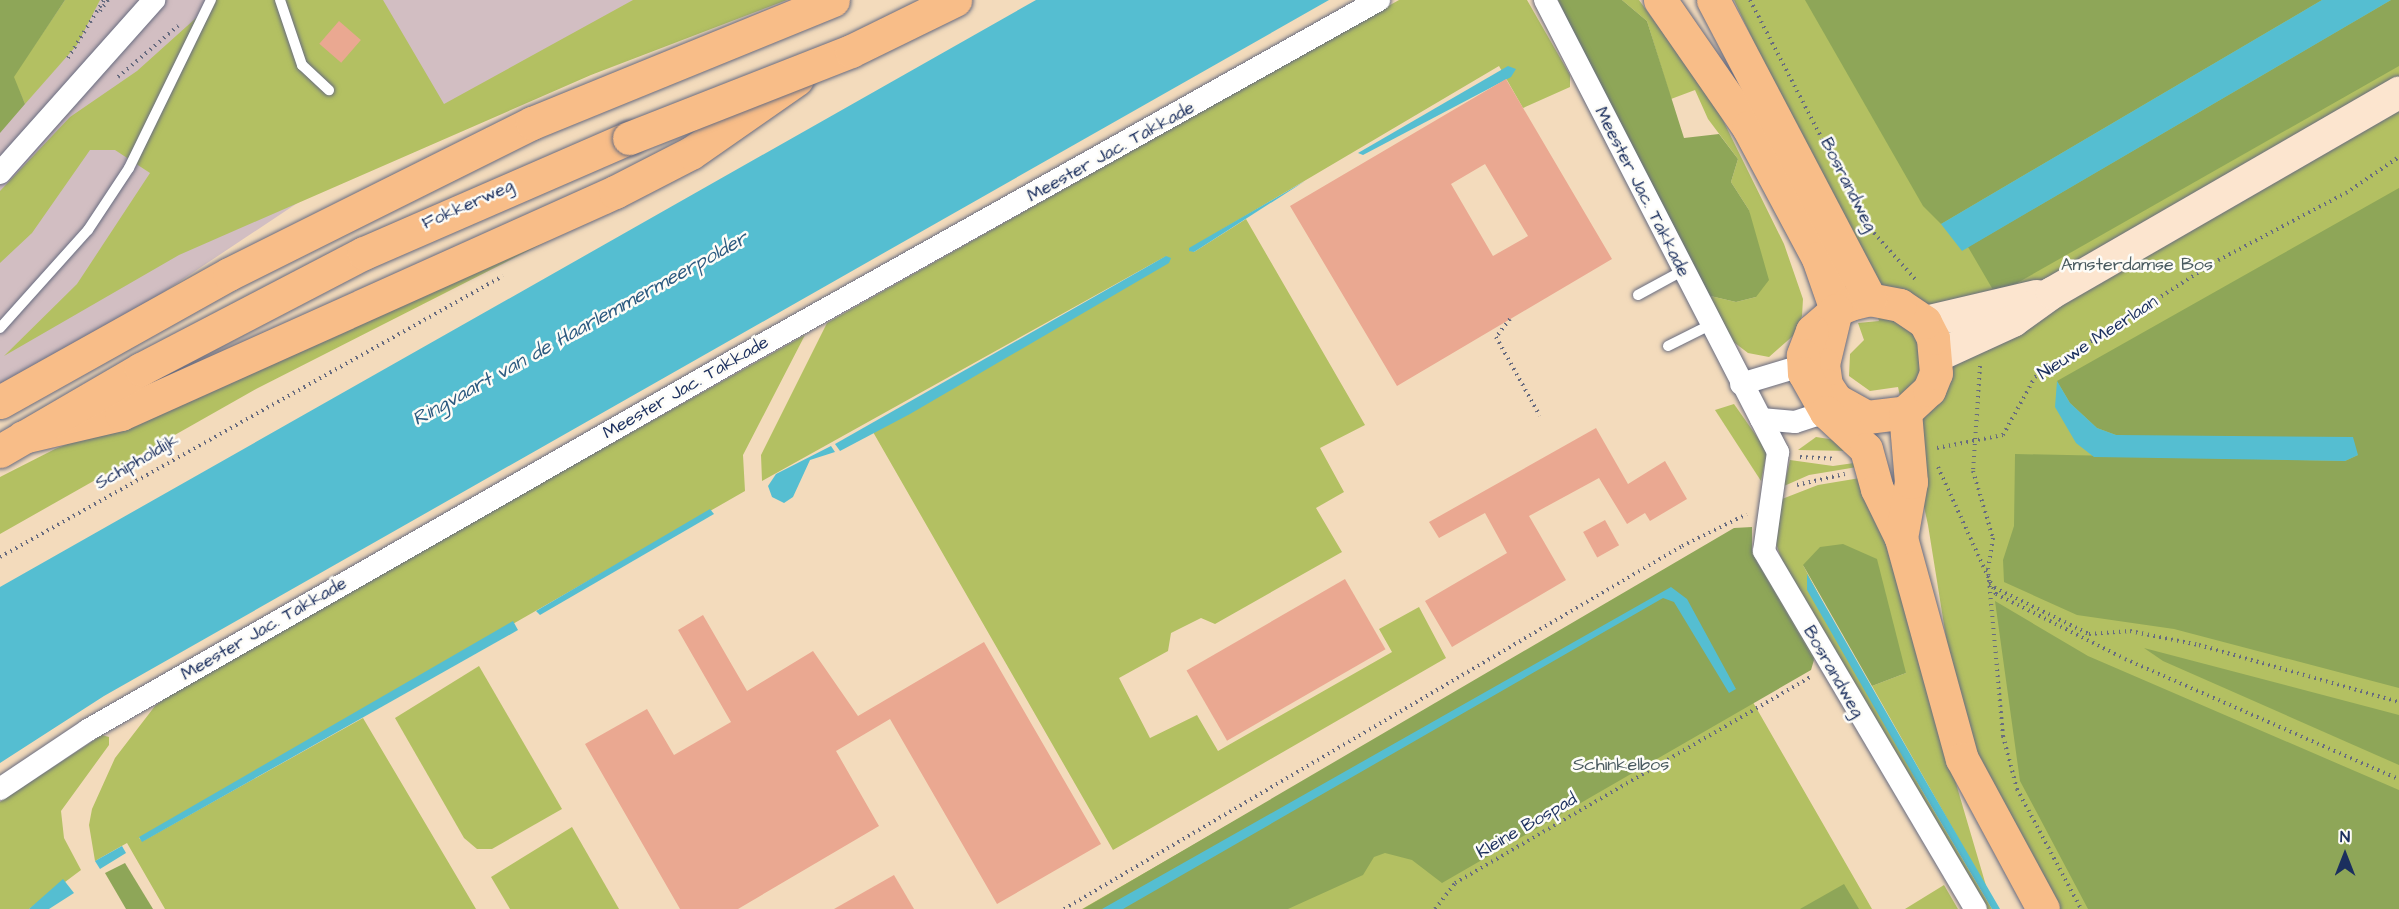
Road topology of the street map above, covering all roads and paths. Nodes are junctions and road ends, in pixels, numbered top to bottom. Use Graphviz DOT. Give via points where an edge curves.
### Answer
graph roads {
  1 [pos="154,0"];
  2 [pos="211,0"];
  3 [pos="280,0"];
  4 [pos="833,0"];
  5 [pos="925,0"];
  6 [pos="955,0"];
  7 [pos="1379,0"];
  8 [pos="1545,0"];
  9 [pos="1660,0"];
  10 [pos="1713,0"];
  11 [pos="1750,0"];
  12 [pos="329,90"];
  13 [pos="2399,93"];
  14 [pos="2399,157"];
  15 [pos="0,173"];
  16 [pos="1682,271"];
  17 [pos="1921,284"];
  18 [pos="2052,293"];
  19 [pos="1638,295"];
  20 [pos="1870,299"];
  21 [pos="1828,317"];
  22 [pos="1510,319"];
  23 [pos="1925,322"];
  24 [pos="1710,325"];
  25 [pos="0,328"];
  26 [pos="1976,339"];
  27 [pos="1668,346"];
  28 [pos="1937,356"];
  29 [pos="1804,365"];
  30 [pos="1741,384"];
  31 [pos="290,394"];
  32 [pos="0,402"];
  33 [pos="1905,412"];
  34 [pos="1839,415"];
  35 [pos="1540,416"];
  36 [pos="1761,419"];
  37 [pos="12,444"];
  38 [pos="1974,444"];
  39 [pos="1910,466"];
  40 [pos="1872,471"];
  41 [pos="1767,502"];
  42 [pos="1901,538"];
  43 [pos="0,557"];
  44 [pos="1989,585"];
  45 [pos="1828,667"];
  46 [pos="2399,702"];
  47 [pos="2399,779"];
  48 [pos="0,789"];
  49 [pos="1065,909"];
  50 [pos="1435,909"];
  51 [pos="1976,909"];
  52 [pos="2043,909"];
  53 [pos="2081,909"];
  1 -- 15 [label="street"];
  2 -- 25 [label="lane" via="159,116 88,230"];
  3 -- 12 [label="lane" via="302,65"];
  4 -- 32 [label="main road" via="532,123 229,274"];
  5 -- 37 [label="main road" via="646,178 121,414"];
  6 -- 37 [label="main road, Fokkerweg, bridge" via="851,51 629,138 364,253 141,369"];
  7 -- 48 [label="street, Meester Jac. Takkade" via="735,360 88,730"];
  8 -- 16 [label="street, Meester Jac. Takkade"];
  9 -- 21 [label="main road" via="1748,127 1808,244"];
  10 -- 20 [label="main road, Bosrandweg"];
  11 -- 17 [label="path, Bosrandweg" via="1866,224"];
  13 -- 18 [label="street"];
  14 -- 38 [label="path, Nieuwe Meerlaan" via="2346,193 2213,263 2035,377 2003,435"];
  16 -- 19 [label="lane"];
  16 -- 24 [label="street, Meester Jac. Takkade"];
  18 -- 23 [label="street"];
  18 -- 26 [label="street"];
  20 -- 21 [label="main road"];
  20 -- 23 [label="main road" via="1900,305"];
  21 -- 29 [label="main road" via="1807,341"];
  21 -- 34 [label="main road" via="1823,364 1826,385"];
  22 -- 35 [label="path" via="1496,337"];
  23 -- 28 [label="main road"];
  24 -- 27 [label="lane"];
  24 -- 30 [label="street, Meester Jac. Takkade"];
  26 -- 28 [label="street"];
  26 -- 38 [label="path" via="1980,364"];
  28 -- 33 [label="main road" via="1929,390"];
  29 -- 30 [label="street"];
  29 -- 34 [label="main road"];
  30 -- 36 [label="street, Meester Jac. Takkade"];
  31 -- 43 [label="path, Schipholdijk"];
  33 -- 34 [label="main road" via="1867,417"];
  33 -- 39 [label="main road"];
  34 -- 36 [label="street" via="1796,422"];
  34 -- 40 [label="main road" via="1866,449"];
  36 -- 41 [label="street, Bosrandweg" via="1778,452"];
  38 -- 44 [label="path" via="1977,497 1993,538"];
  39 -- 42 [label="main road"];
  39 -- 44 [label="path" via="1931,465 1944,472"];
  40 -- 41 [label="path" via="1807,479"];
  40 -- 42 [label="main road"];
  41 -- 45 [label="street, Bosrandweg" via="1764,551"];
  41 -- 49 [label="path" via="1682,546"];
  42 -- 52 [label="main road" via="1962,759"];
  44 -- 46 [label="path" via="2089,634 2130,631 2199,645"];
  44 -- 47 [label="path" via="1996,594 2125,659"];
  44 -- 53 [label="path" via="2008,762 2017,789"];
  45 -- 50 [label="path, Kleine Bospad" via="1455,883"];
  45 -- 51 [label="street, Bosrandweg"];
}
